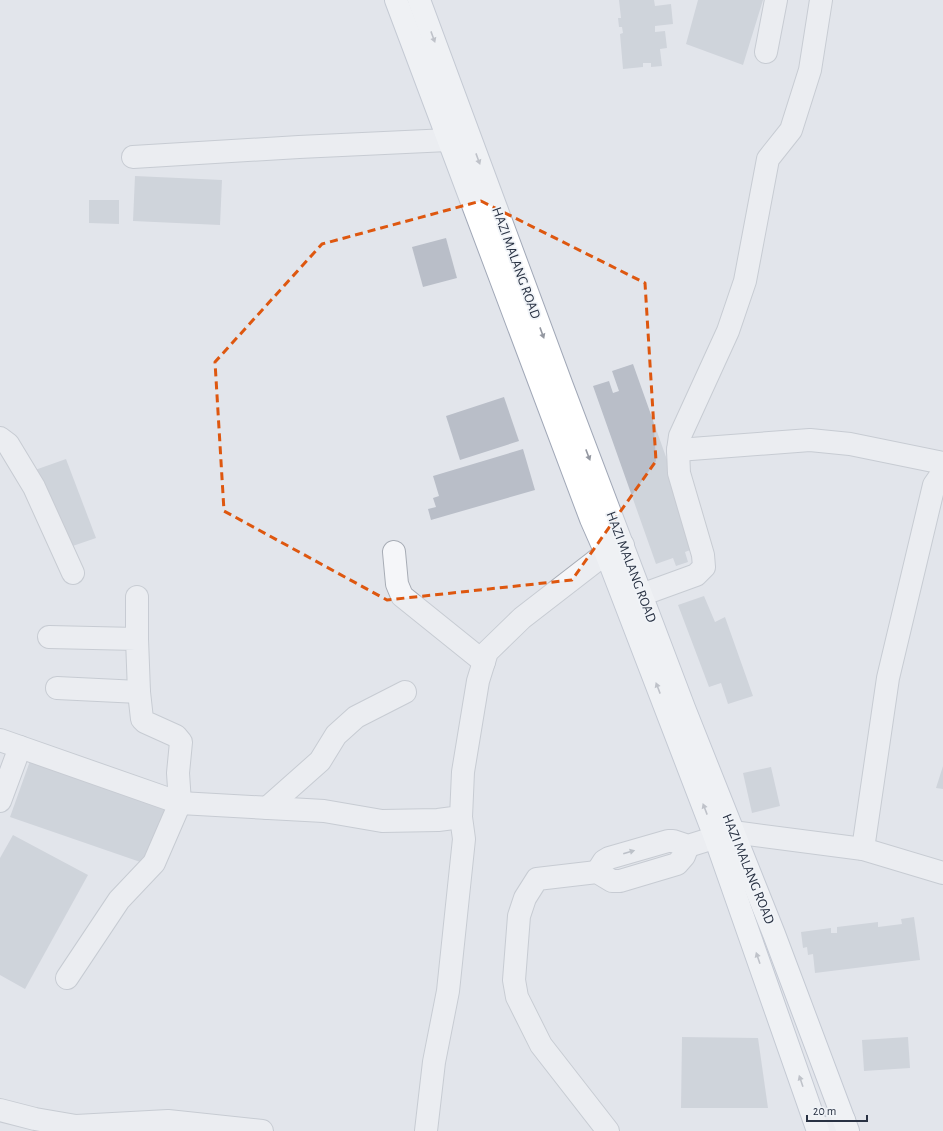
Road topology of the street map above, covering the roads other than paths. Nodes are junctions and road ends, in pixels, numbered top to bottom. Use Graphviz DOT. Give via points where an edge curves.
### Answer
graph roads {
  1 [pos="396,0"];
  2 [pos="419,0"];
  3 [pos="776,0"];
  4 [pos="821,0"];
  5 [pos="766,52"];
  6 [pos="448,140"];
  7 [pos="133,157"];
  8 [pos="0,438"];
  9 [pos="678,450"];
  10 [pos="943,463"];
  11 [pos="943,472"];
  12 [pos="614,549"];
  13 [pos="394,552"];
  14 [pos="73,573"];
  15 [pos="641,595"];
  16 [pos="136,597"];
  17 [pos="49,637"];
  18 [pos="137,639"];
  19 [pos="484,662"];
  20 [pos="57,688"];
  21 [pos="139,692"];
  22 [pos="406,692"];
  23 [pos="0,740"];
  24 [pos="20,747"];
  25 [pos="0,801"];
  26 [pos="180,803"];
  27 [pos="267,808"];
  28 [pos="461,817"];
  29 [pos="724,834"];
  30 [pos="863,849"];
  31 [pos="943,873"];
  32 [pos="67,978"];
  33 [pos="0,1110"];
  34 [pos="846,1125"];
  35 [pos="262,1131"];
  36 [pos="426,1131"];
  37 [pos="608,1131"];
  38 [pos="818,1131"];
  39 [pos="822,1131"];
  1 -- 6 [label="main road, HAZI MALANG ROAD"];
  2 -- 12 [label="main road, HAZI MALANG ROAD, one-way" via="562,386"];
  3 -- 5 [label="street"];
  4 -- 9 [label="street" via="810,70 791,130 768,159 745,281 728,330 680,436"];
  6 -- 7 [label="street"];
  6 -- 12 [label="main road, HAZI MALANG ROAD" via="591,520"];
  8 -- 14 [label="street" via="8,444 34,487"];
  9 -- 10 [label="street" via="810,440 850,444"];
  9 -- 15 [label="street" via="678,473 703,555 704,567 696,575"];
  11 -- 30 [label="street" via="934,485 888,678"];
  12 -- 15 [label="main road, HAZI MALANG ROAD"];
  12 -- 19 [label="street" via="522,618 487,652"];
  29 -- 12 [label="main road, HAZI MALANG ROAD, one-way"];
  13 -- 19 [label="street" via="397,584 402,596"];
  15 -- 29 [label="main road, HAZI MALANG ROAD"];
  16 -- 18 [label="street"];
  17 -- 18 [label="street"];
  18 -- 21 [label="street"];
  19 -- 28 [label="street" via="478,680 463,772"];
  20 -- 21 [label="street"];
  21 -- 26 [label="street" via="142,719 176,736 181,742 178,773"];
  22 -- 27 [label="street" via="356,717 336,735 320,761"];
  23 -- 24 [label="street"];
  24 -- 25 [label="street"];
  24 -- 26 [label="street"];
  26 -- 27 [label="street"];
  26 -- 32 [label="street" via="154,863 120,900"];
  27 -- 28 [label="street" via="324,811 382,821"];
  28 -- 36 [label="street" via="464,839 449,983 434,1062"];
  29 -- 30 [label="street"];
  29 -- 34 [label="main road, HAZI MALANG ROAD" via="774,934"];
  29 -- 37 [label="street" via="688,846 668,841 609,858 597,872 537,879 525,898 519,916 514,980 517,997 541,1045"];
  38 -- 29 [label="main road, HAZI MALANG ROAD, one-way"];
  30 -- 31 [label="street"];
  33 -- 35 [label="street" via="76,1126 168,1121"];
  34 -- 39 [label="street"];
}
